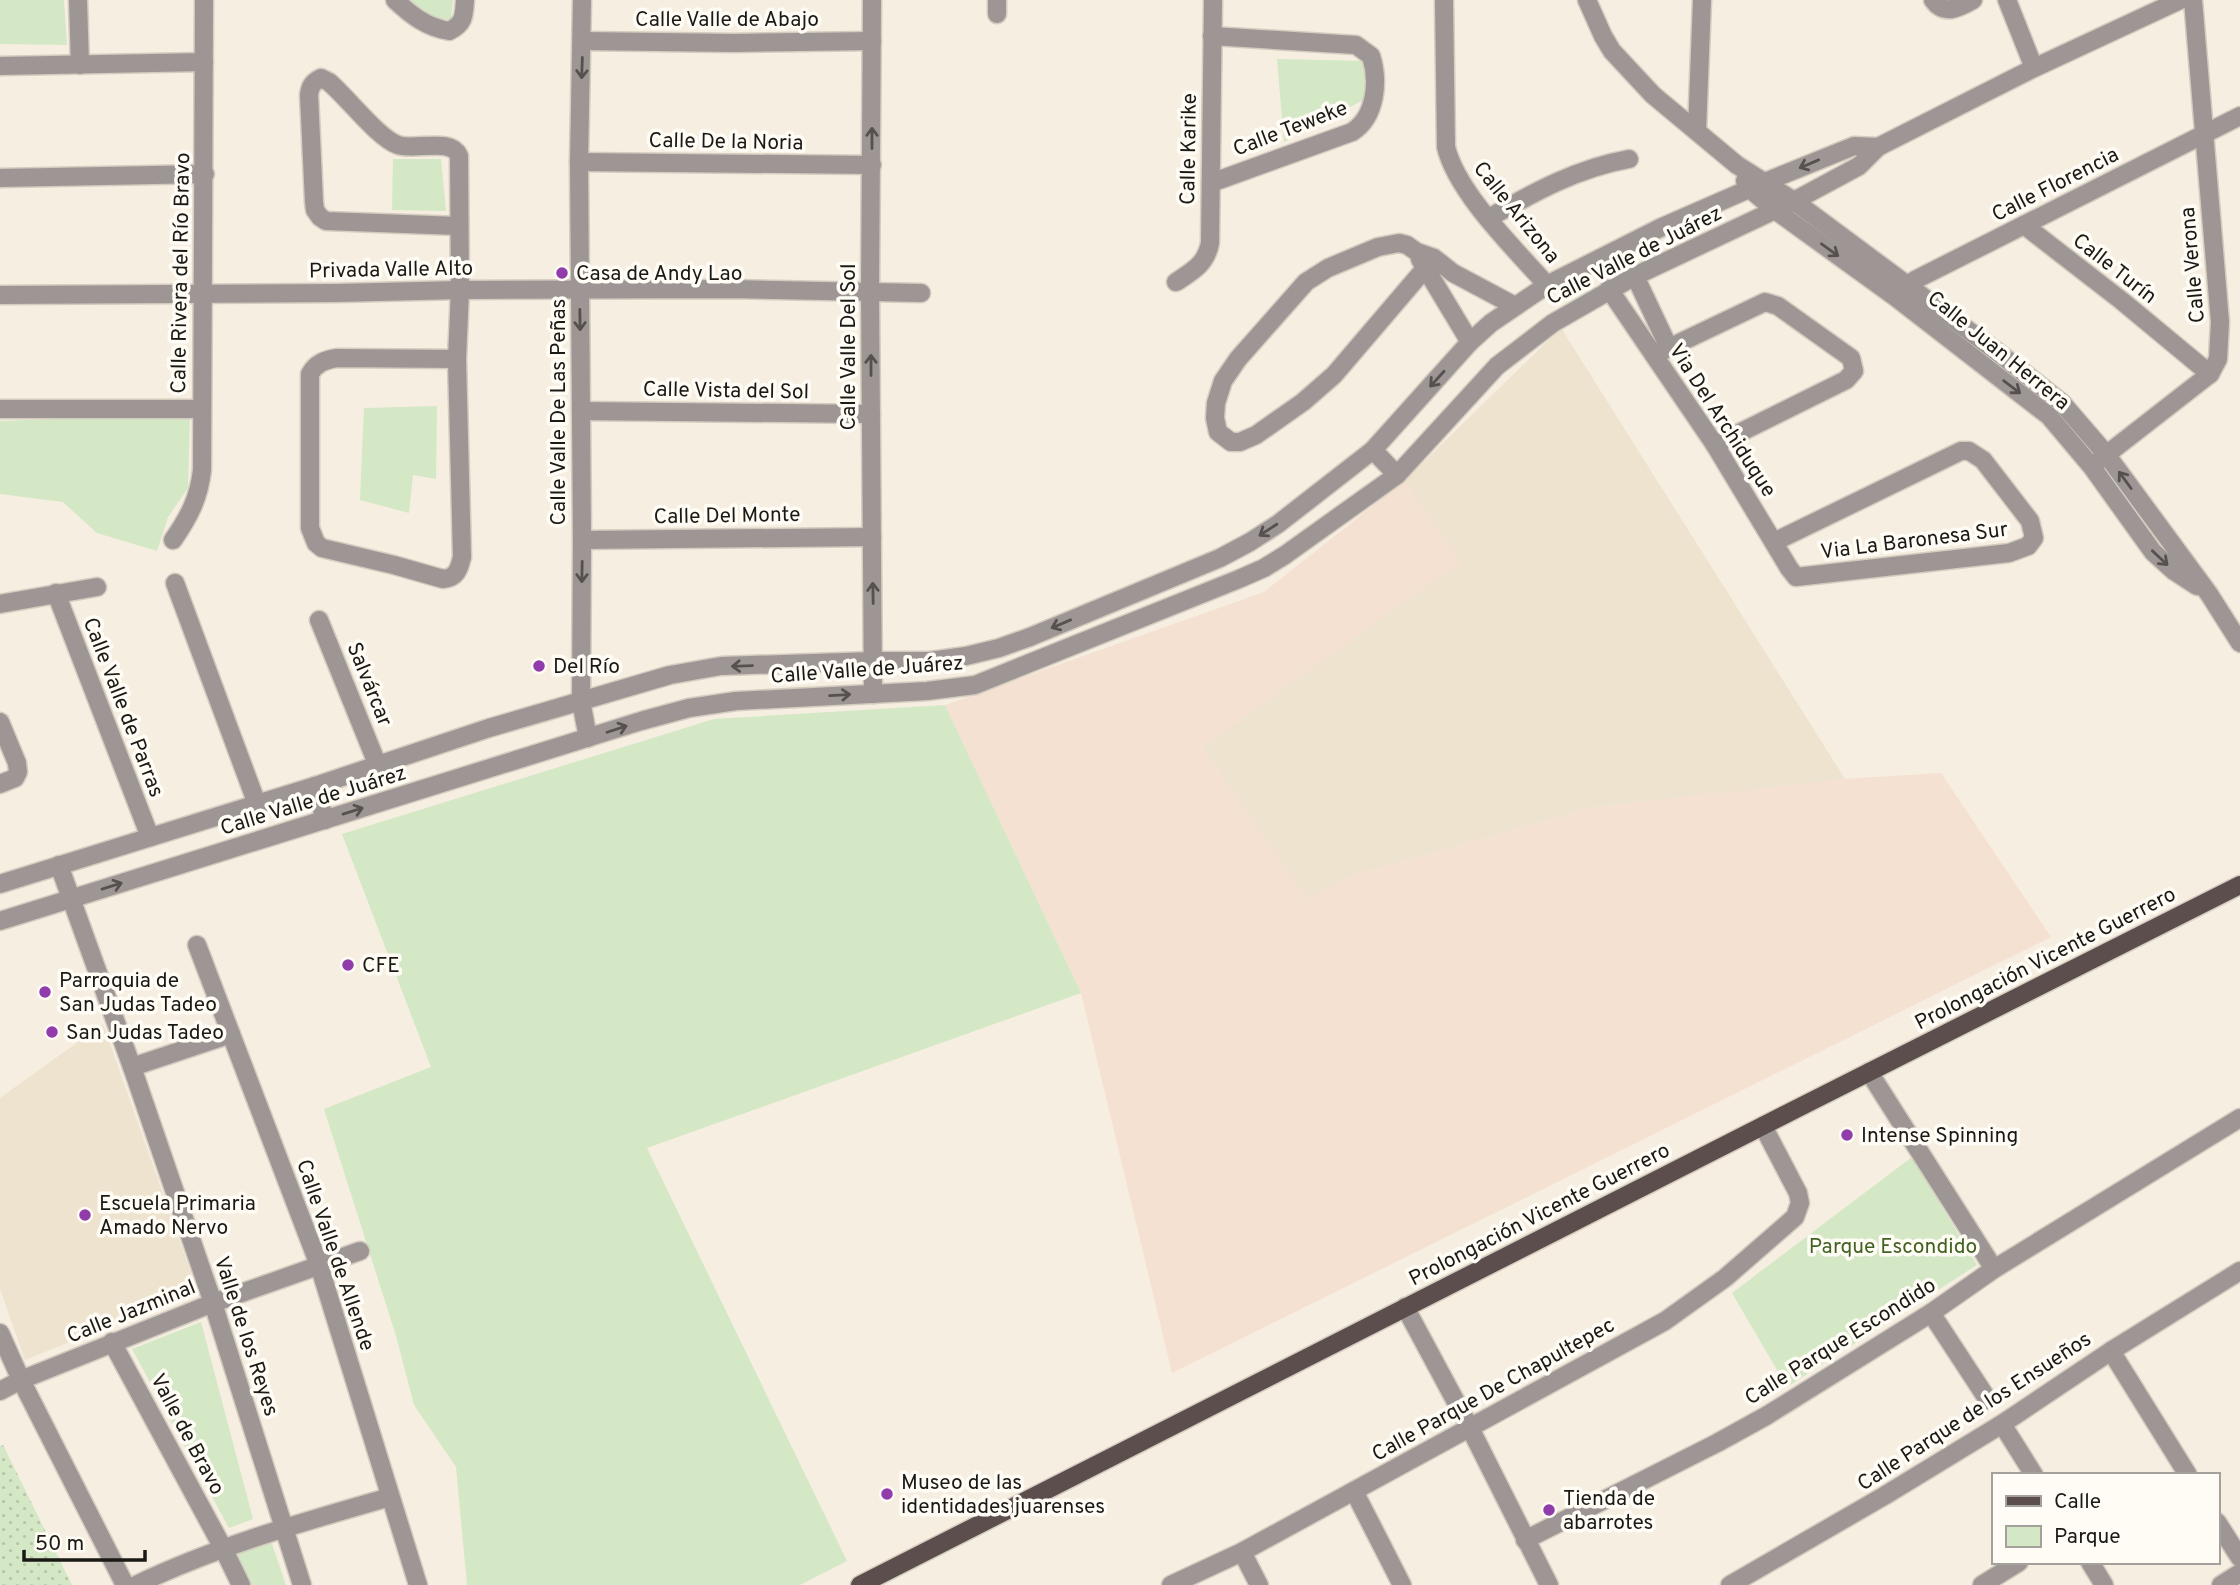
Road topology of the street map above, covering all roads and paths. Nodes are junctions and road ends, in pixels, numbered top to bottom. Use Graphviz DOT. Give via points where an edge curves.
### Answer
graph roads {
  1 [pos="78,0"];
  2 [pos="204,0"];
  3 [pos="395,0"];
  4 [pos="465,0"];
  5 [pos="582,0"];
  6 [pos="872,0"];
  7 [pos="1213,0"];
  8 [pos="1444,0"];
  9 [pos="1587,0"];
  10 [pos="1702,0"];
  11 [pos="1933,0"];
  12 [pos="1973,0"];
  13 [pos="2007,0"];
  14 [pos="2180,0"];
  15 [pos="2193,0"];
  16 [pos="1212,36"];
  17 [pos="583,41"];
  18 [pos="872,41"];
  19 [pos="204,62"];
  20 [pos="80,65"];
  21 [pos="0,66"];
  22 [pos="2034,68"];
  23 [pos="2240,116"];
  24 [pos="1697,131"];
  25 [pos="2204,134"];
  26 [pos="1878,147"];
  27 [pos="1629,159"];
  28 [pos="579,162"];
  29 [pos="872,165"];
  30 [pos="205,174"];
  31 [pos="0,178"];
  32 [pos="1211,183"];
  33 [pos="1758,186"];
  34 [pos="1794,201"];
  35 [pos="1716,204"];
  36 [pos="1775,210"];
  37 [pos="1489,218"];
  38 [pos="2024,225"];
  39 [pos="458,226"];
  40 [pos="1728,232"];
  41 [pos="1425,259"];
  42 [pos="1635,276"];
  43 [pos="1176,282"];
  44 [pos="1548,285"];
  45 [pos="1609,289"];
  46 [pos="460,290"];
  47 [pos="580,290"];
  48 [pos="1900,290"];
  49 [pos="870,292"];
  50 [pos="921,293"];
  51 [pos="202,294"];
  52 [pos="0,295"];
  53 [pos="1516,306"];
  54 [pos="1470,342"];
  55 [pos="1661,351"];
  56 [pos="457,359"];
  57 [pos="2210,374"];
  58 [pos="0,409"];
  59 [pos="201,409"];
  60 [pos="581,411"];
  61 [pos="871,414"];
  62 [pos="1715,445"];
  63 [pos="1373,450"];
  64 [pos="2106,454"];
  65 [pos="2092,467"];
  66 [pos="1396,475"];
  67 [pos="872,537"];
  68 [pos="173,540"];
  69 [pos="582,540"];
  70 [pos="1774,542"];
  71 [pos="1796,577"];
  72 [pos="175,583"];
  73 [pos="97,587"];
  74 [pos="56,593"];
  75 [pos="2209,594"];
  76 [pos="0,604"];
  77 [pos="319,620"];
  78 [pos="2240,643"];
  79 [pos="967,656"];
  80 [pos="873,661"];
  81 [pos="975,685"];
  82 [pos="873,694"];
  83 [pos="580,701"];
  84 [pos="0,722"];
  85 [pos="588,738"];
  86 [pos="378,766"];
  87 [pos="0,785"];
  88 [pos="315,786"];
  89 [pos="257,804"];
  90 [pos="325,820"];
  91 [pos="150,837"];
  92 [pos="59,865"];
  93 [pos="0,884"];
  94 [pos="2240,886"];
  95 [pos="71,899"];
  96 [pos="0,921"];
  97 [pos="197,945"];
  98 [pos="231,1034"];
  99 [pos="132,1066"];
  100 [pos="1869,1072"];
  101 [pos="2240,1118"];
  102 [pos="1763,1126"];
  103 [pos="360,1251"];
  104 [pos="319,1265"];
  105 [pos="1994,1269"];
  106 [pos="2240,1271"];
  107 [pos="213,1303"];
  108 [pos="1405,1307"];
  109 [pos="1931,1313"];
  110 [pos="0,1332"];
  111 [pos="112,1342"];
  112 [pos="2111,1351"];
  113 [pos="21,1380"];
  114 [pos="0,1391"];
  115 [pos="1988,1400"];
  116 [pos="2002,1424"];
  117 [pos="1470,1428"];
  118 [pos="2033,1473"];
  119 [pos="2187,1473"];
  120 [pos="1354,1491"];
  121 [pos="390,1497"];
  122 [pos="2219,1525"];
  123 [pos="283,1529"];
  124 [pos="1525,1539"];
  125 [pos="223,1548"];
  126 [pos="1242,1552"];
  127 [pos="2240,1558"];
  128 [pos="2016,1564"];
  129 [pos="2091,1564"];
  130 [pos="2240,1573"];
  131 [pos="125,1585"];
  132 [pos="136,1585"];
  133 [pos="241,1585"];
  134 [pos="302,1585"];
  135 [pos="418,1585"];
  136 [pos="860,1585"];
  137 [pos="1171,1585"];
  138 [pos="1259,1585"];
  139 [pos="1402,1585"];
  140 [pos="1549,1585"];
  141 [pos="1730,1585"];
  142 [pos="1982,1585"];
  143 [pos="2104,1585"];
  144 [pos="2221,1585"];
  1 -- 20 [label="street"];
  2 -- 19 [label="street, Calle Rivera del Río Bravo"];
  3 -- 4 [label="street" via="425,24 449,31 462,23"];
  5 -- 17 [label="street, Calle Valle De Las Peñas"];
  6 -- 18 [label="street, Calle Valle Del Sol"];
  7 -- 16 [label="street, Calle Karike"];
  8 -- 37 [label="street, Calle Arizona" via="1446,147 1453,169"];
  9 -- 24 [label="street, Calle Juan Herrera" via="1602,36 1626,68"];
  10 -- 24 [label="street"];
  11 -- 12 [label="street" via="1945,10"];
  13 -- 22 [label="street"];
  14 -- 22 [label="street"];
  15 -- 25 [label="street, Calle Verona"];
  16 -- 32 [label="street, Calle Karike"];
  16 -- 32 [label="street, Calle Teweke" via="1356,45 1371,56 1374,70 1373,105 1363,126"];
  17 -- 18 [label="street, Calle Valle de Abajo"];
  17 -- 28 [label="street, Calle Valle De Las Peñas, one-way"];
  29 -- 18 [label="street, Calle Valle Del Sol, one-way"];
  19 -- 20 [label="street"];
  19 -- 30 [label="street, Calle Rivera del Río Bravo"];
  20 -- 21 [label="street"];
  22 -- 26 [label="street"];
  23 -- 25 [label="street, Calle Florencia"];
  24 -- 33 [label="street, Calle Juan Herrera"];
  25 -- 38 [label="street, Calle Florencia"];
  25 -- 57 [label="street, Calle Verona" via="2220,322 2218,359"];
  26 -- 33 [label="street, Calle Valle de Juárez, one-way" via="1854,146"];
  26 -- 34 [label="street, Calle Valle de Juárez" via="1858,166"];
  27 -- 37 [label="street" via="1597,165"];
  28 -- 29 [label="street, Calle De la Noria"];
  28 -- 47 [label="street, Calle Valle De Las Peñas"];
  29 -- 49 [label="street, Calle Valle Del Sol"];
  30 -- 31 [label="street"];
  30 -- 51 [label="street, Calle Rivera del Río Bravo"];
  32 -- 43 [label="street, Calle Karike" via="1208,253 1198,268"];
  33 -- 34 [label="street, Calle Juan Herrera"];
  33 -- 35 [label="street, Calle Valle de Juárez"];
  33 -- 36 [label="street, Calle Juan Herrera"];
  34 -- 36 [label="street, Calle Valle de Juárez"];
  34 -- 48 [label="street, Calle Juan Herrera"];
  35 -- 40 [label="street"];
  35 -- 44 [label="street, Calle Valle de Juárez"];
  36 -- 40 [label="street, Calle Valle de Juárez"];
  36 -- 48 [label="street, Calle Juan Herrera, one-way"];
  37 -- 44 [label="street, Calle Arizona"];
  38 -- 48 [label="street, Calle Florencia"];
  38 -- 57 [label="street, Calle Turín"];
  39 -- 39 [label="street" via="320,218 315,210 310,153 310,87 314,81 329,82 398,145 453,147 459,156"];
  39 -- 46 [label="street"];
  40 -- 42 [label="street, Calle Valle de Juárez"];
  41 -- 41 [label="street" via="1399,243 1378,247 1306,282 1228,372 1216,403 1219,432 1231,442 1240,442 1303,402 1334,375"];
  41 -- 53 [label="street"];
  41 -- 54 [label="street"];
  42 -- 45 [label="street, Calle Valle de Juárez"];
  42 -- 55 [label="street, Via Del Archiduque"];
  44 -- 53 [label="street, Calle Valle de Juárez"];
  45 -- 55 [label="street, Via Del Archiduque"];
  45 -- 66 [label="street, Calle Valle de Juárez" via="1553,323 1497,366"];
  46 -- 47 [label="street, Privada Valle Alto"];
  46 -- 51 [label="street, Privada Valle Alto"];
  46 -- 56 [label="street"];
  47 -- 49 [label="street, Privada Valle Alto"];
  47 -- 60 [label="street, Calle Valle De Las Peñas, one-way"];
  48 -- 64 [label="street, Calle Juan Herrera" via="2047,390"];
  48 -- 65 [label="street, Calle Juan Herrera, one-way" via="2035,404"];
  49 -- 50 [label="street, Privada Valle Alto"];
  61 -- 49 [label="street, Calle Valle Del Sol, one-way"];
  51 -- 52 [label="street, Privada Valle Alto"];
  51 -- 59 [label="street, Calle Rivera del Río Bravo"];
  53 -- 54 [label="street, Calle Valle de Juárez"];
  54 -- 63 [label="street, Calle Valle de Juárez, one-way"];
  55 -- 62 [label="street, Via Del Archiduque"];
  55 -- 62 [label="street" via="1765,302 1778,306 1848,355 1854,367 1846,380"];
  56 -- 56 [label="street" via="461,557 456,574 443,579 322,548 310,528 310,374 314,367 337,358"];
  57 -- 64 [label="street"];
  58 -- 59 [label="street"];
  59 -- 68 [label="street, Calle Rivera del Río Bravo" via="200,489 190,516"];
  60 -- 61 [label="street, Calle Vista del Sol"];
  60 -- 69 [label="street, Calle Valle De Las Peñas"];
  61 -- 67 [label="street, Calle Valle Del Sol"];
  62 -- 70 [label="street, Via Del Archiduque"];
  63 -- 66 [label="street"];
  63 -- 79 [label="street, Calle Valle de Juárez, one-way" via="1278,524 1220,558 1030,637"];
  64 -- 65 [label="street"];
  75 -- 64 [label="street, Calle Juan Herrera, one-way"];
  65 -- 75 [label="street, Calle Juan Herrera, one-way" via="2153,552"];
  66 -- 81 [label="street, Calle Valle de Juárez" via="1264,568"];
  67 -- 69 [label="street, Calle Del Monte"];
  80 -- 67 [label="street, Calle Valle Del Sol, one-way"];
  69 -- 83 [label="street, Calle Valle De Las Peñas, one-way"];
  70 -- 71 [label="street, Via Del Archiduque"];
  70 -- 71 [label="street, Via La Baronesa Sur" via="1954,453 1969,451 1983,460 2033,531 2028,546 2009,553"];
  72 -- 89 [label="street"];
  73 -- 74 [label="street"];
  74 -- 76 [label="street"];
  74 -- 91 [label="street, Calle Valle de Parras"];
  75 -- 78 [label="street, Calle Juan Herrera"];
  77 -- 86 [label="street, Salvárcar"];
  79 -- 80 [label="street, Calle Valle de Juárez"];
  79 -- 81 [label="street"];
  80 -- 82 [label="street, Calle Valle Del Sol"];
  80 -- 83 [label="street, Calle Valle de Juárez, one-way" via="721,666 642,682"];
  81 -- 82 [label="street, Calle Valle de Juárez"];
  85 -- 82 [label="street, Calle Valle de Juárez, one-way" via="701,706"];
  83 -- 85 [label="street, Calle Valle De Las Peñas"];
  83 -- 86 [label="street, Calle Valle de Juárez"];
  84 -- 87 [label="street" via="18,767 15,778"];
  90 -- 85 [label="street, Calle Valle de Juárez, one-way"];
  86 -- 88 [label="street, Calle Valle de Juárez"];
  88 -- 89 [label="street, Calle Valle de Juárez"];
  88 -- 90 [label="street"];
  89 -- 91 [label="street, Calle Valle de Juárez"];
  95 -- 90 [label="street, Calle Valle de Juárez, one-way"];
  91 -- 92 [label="street, Calle Valle de Juárez"];
  92 -- 93 [label="street, Calle Valle de Juárez"];
  92 -- 95 [label="street, Valle de los Reyes"];
  94 -- 100 [label="main road, Prolongación Vicente Guerrero"];
  95 -- 96 [label="street, Calle Valle de Juárez"];
  95 -- 99 [label="street, Valle de los Reyes"];
  97 -- 98 [label="street, Calle Valle de Allende"];
  98 -- 99 [label="street"];
  98 -- 104 [label="street, Calle Valle de Allende"];
  99 -- 107 [label="street, Valle de los Reyes"];
  100 -- 102 [label="main road, Prolongación Vicente Guerrero"];
  100 -- 105 [label="street"];
  101 -- 105 [label="street, Calle Parque Escondido"];
  102 -- 108 [label="main road, Prolongación Vicente Guerrero"];
  102 -- 117 [label="street, Calle Parque De Chapultepec" via="1798,1193 1795,1217 1687,1307"];
  103 -- 104 [label="street, Calle Jazminal"];
  104 -- 107 [label="street, Calle Jazminal"];
  104 -- 121 [label="street, Calle Valle de Allende"];
  105 -- 109 [label="street, Calle Parque Escondido"];
  106 -- 112 [label="street, Calle Parque de los Ensueños"];
  107 -- 111 [label="street, Calle Jazminal"];
  107 -- 123 [label="street, Valle de los Reyes"];
  108 -- 117 [label="street"];
  108 -- 136 [label="main road, Prolongación Vicente Guerrero"];
  109 -- 115 [label="street"];
  109 -- 124 [label="street, Calle Parque Escondido" via="1766,1416"];
  110 -- 113 [label="street"];
  111 -- 113 [label="street, Calle Jazminal"];
  111 -- 125 [label="street, Valle de Bravo"];
  112 -- 116 [label="street, Calle Parque de los Ensueños"];
  112 -- 119 [label="street"];
  113 -- 114 [label="street, Calle Jazminal"];
  113 -- 131 [label="street"];
  116 -- 118 [label="street"];
  116 -- 141 [label="street, Calle Parque de los Ensueños"];
  117 -- 120 [label="street, Calle Parque De Chapultepec"];
  117 -- 124 [label="street"];
  120 -- 126 [label="street, Calle Parque De Chapultepec"];
  120 -- 139 [label="street"];
  121 -- 123 [label="street"];
  121 -- 135 [label="street, Calle Valle de Allende"];
  122 -- 127 [label="street"];
  123 -- 125 [label="street"];
  123 -- 134 [label="street, Valle de los Reyes"];
  124 -- 140 [label="street"];
  125 -- 132 [label="street"];
  125 -- 133 [label="street, Valle de Bravo"];
  126 -- 137 [label="street, Calle Parque De Chapultepec"];
  126 -- 138 [label="street"];
  128 -- 142 [label="street"];
  129 -- 143 [label="street"];
  130 -- 144 [label="street"];
}
